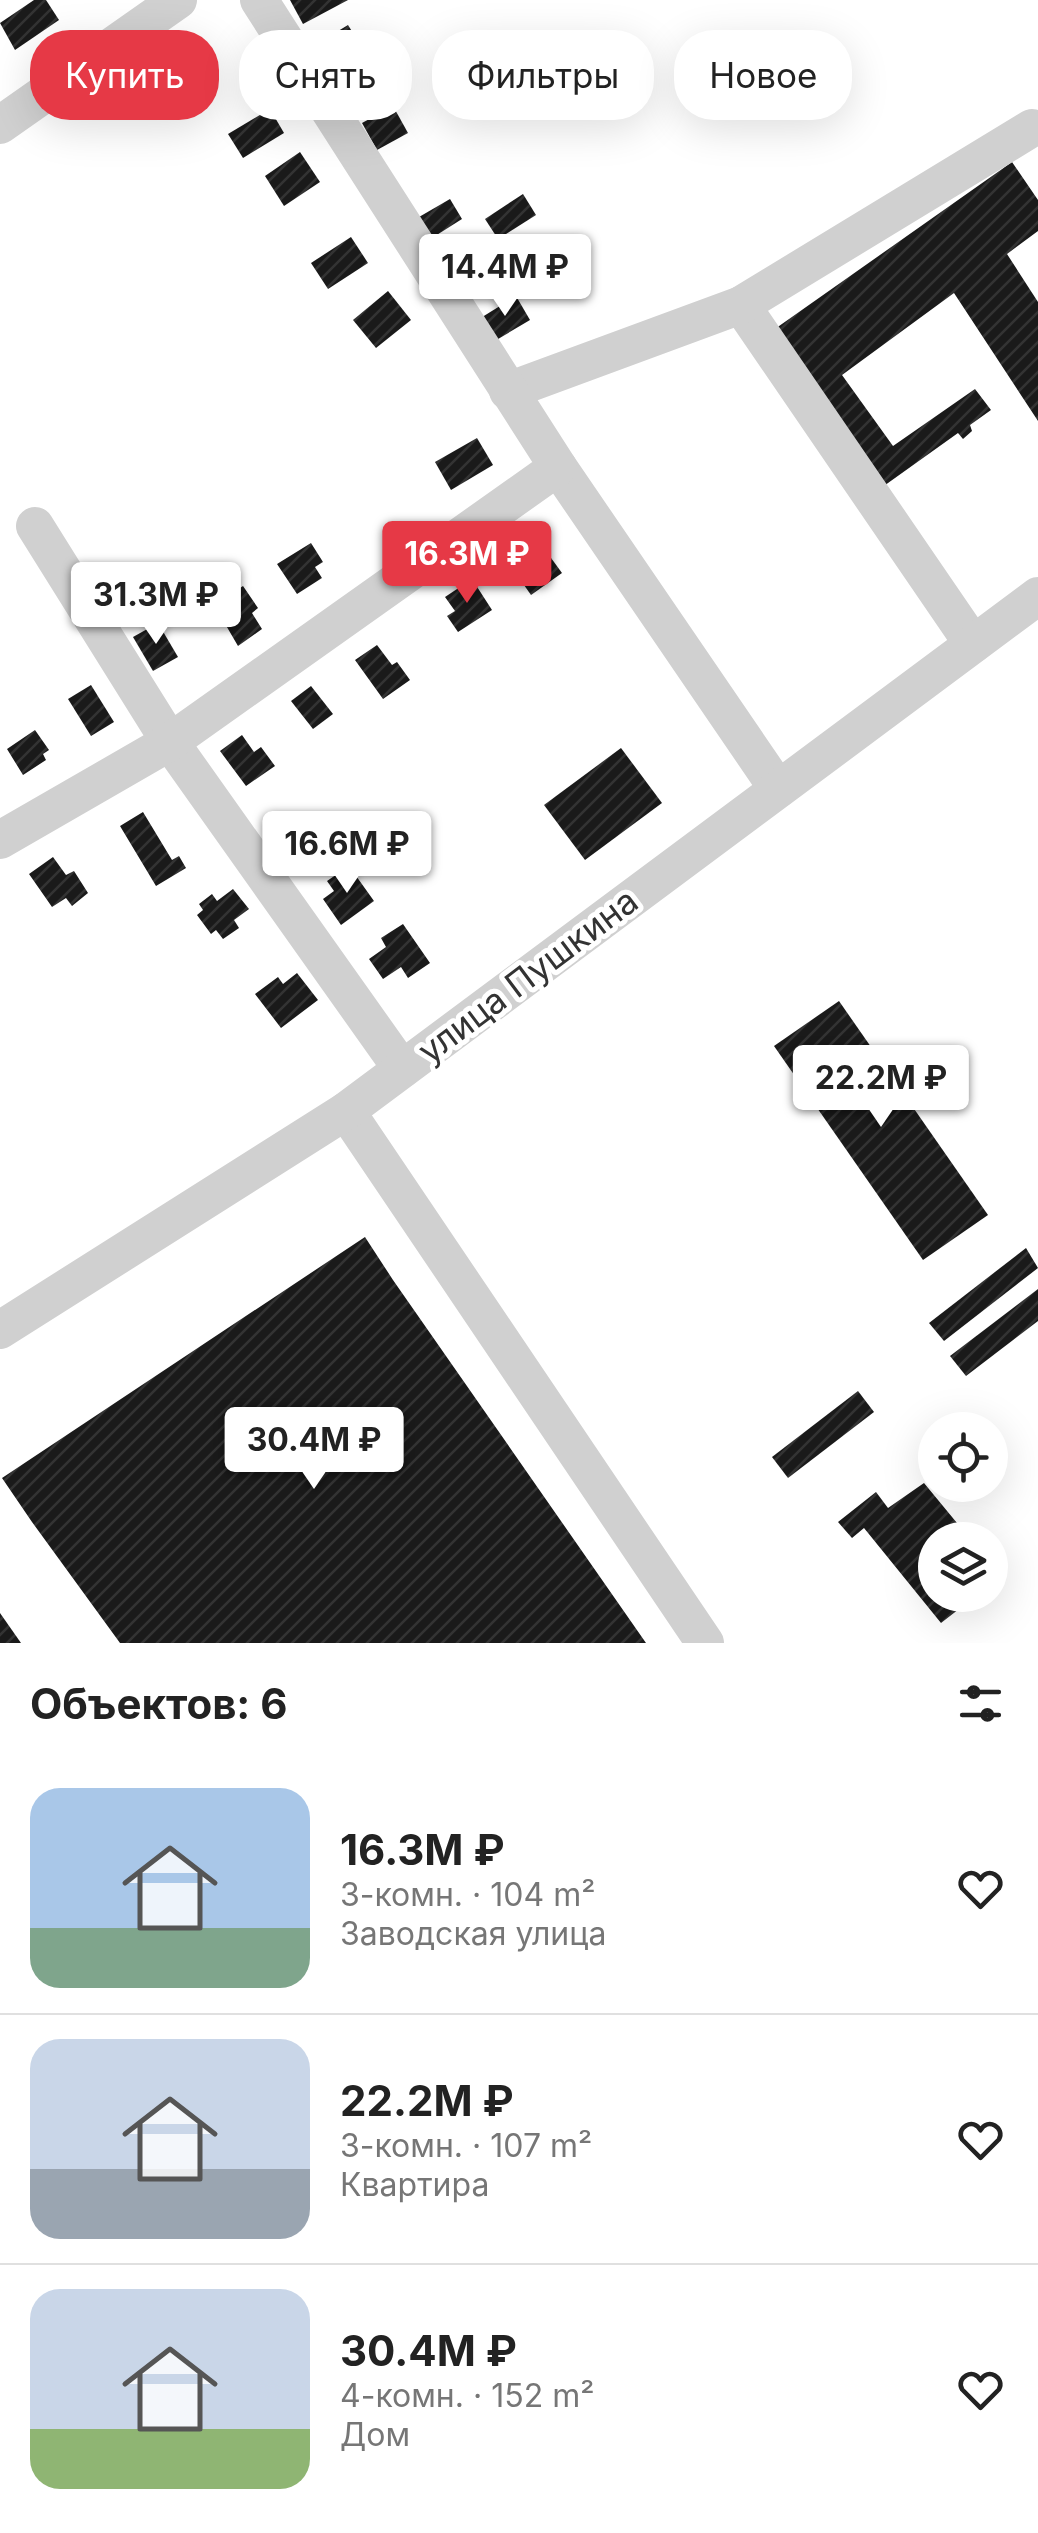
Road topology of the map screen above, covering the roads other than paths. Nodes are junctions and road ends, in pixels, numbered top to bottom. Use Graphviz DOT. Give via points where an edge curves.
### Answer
graph roads {
  1 [pos="178,0"];
  2 [pos="259,0"];
  3 [pos="0,125"];
  4 [pos="1032,128"];
  5 [pos="741,305"];
  6 [pos="508,391"];
  7 [pos="558,467"];
  8 [pos="35,526"];
  9 [pos="1038,596"];
  10 [pos="973,644"];
  11 [pos="170,742"];
  12 [pos="778,790"];
  13 [pos="0,840"];
  14 [pos="402,1069"];
  15 [pos="346,1111"];
  16 [pos="0,1330"];
  17 [pos="705,1643"];
  1 -- 3 [label="street"];
  2 -- 6 [label="street"];
  4 -- 5 [label="street"];
  5 -- 6 [label="street"];
  5 -- 10 [label="street"];
  6 -- 7 [label="street"];
  7 -- 11 [label="street"];
  7 -- 12 [label="street"];
  8 -- 11 [label="street"];
  9 -- 10 [label="street, улица Пушкина"];
  10 -- 12 [label="street, улица Пушкина"];
  11 -- 13 [label="street"];
  11 -- 14 [label="street"];
  12 -- 14 [label="street, улица Пушкина"];
  14 -- 15 [label="street, улица Пушкина"];
  15 -- 16 [label="street, улица Пушкина"];
  15 -- 17 [label="street"];
}
